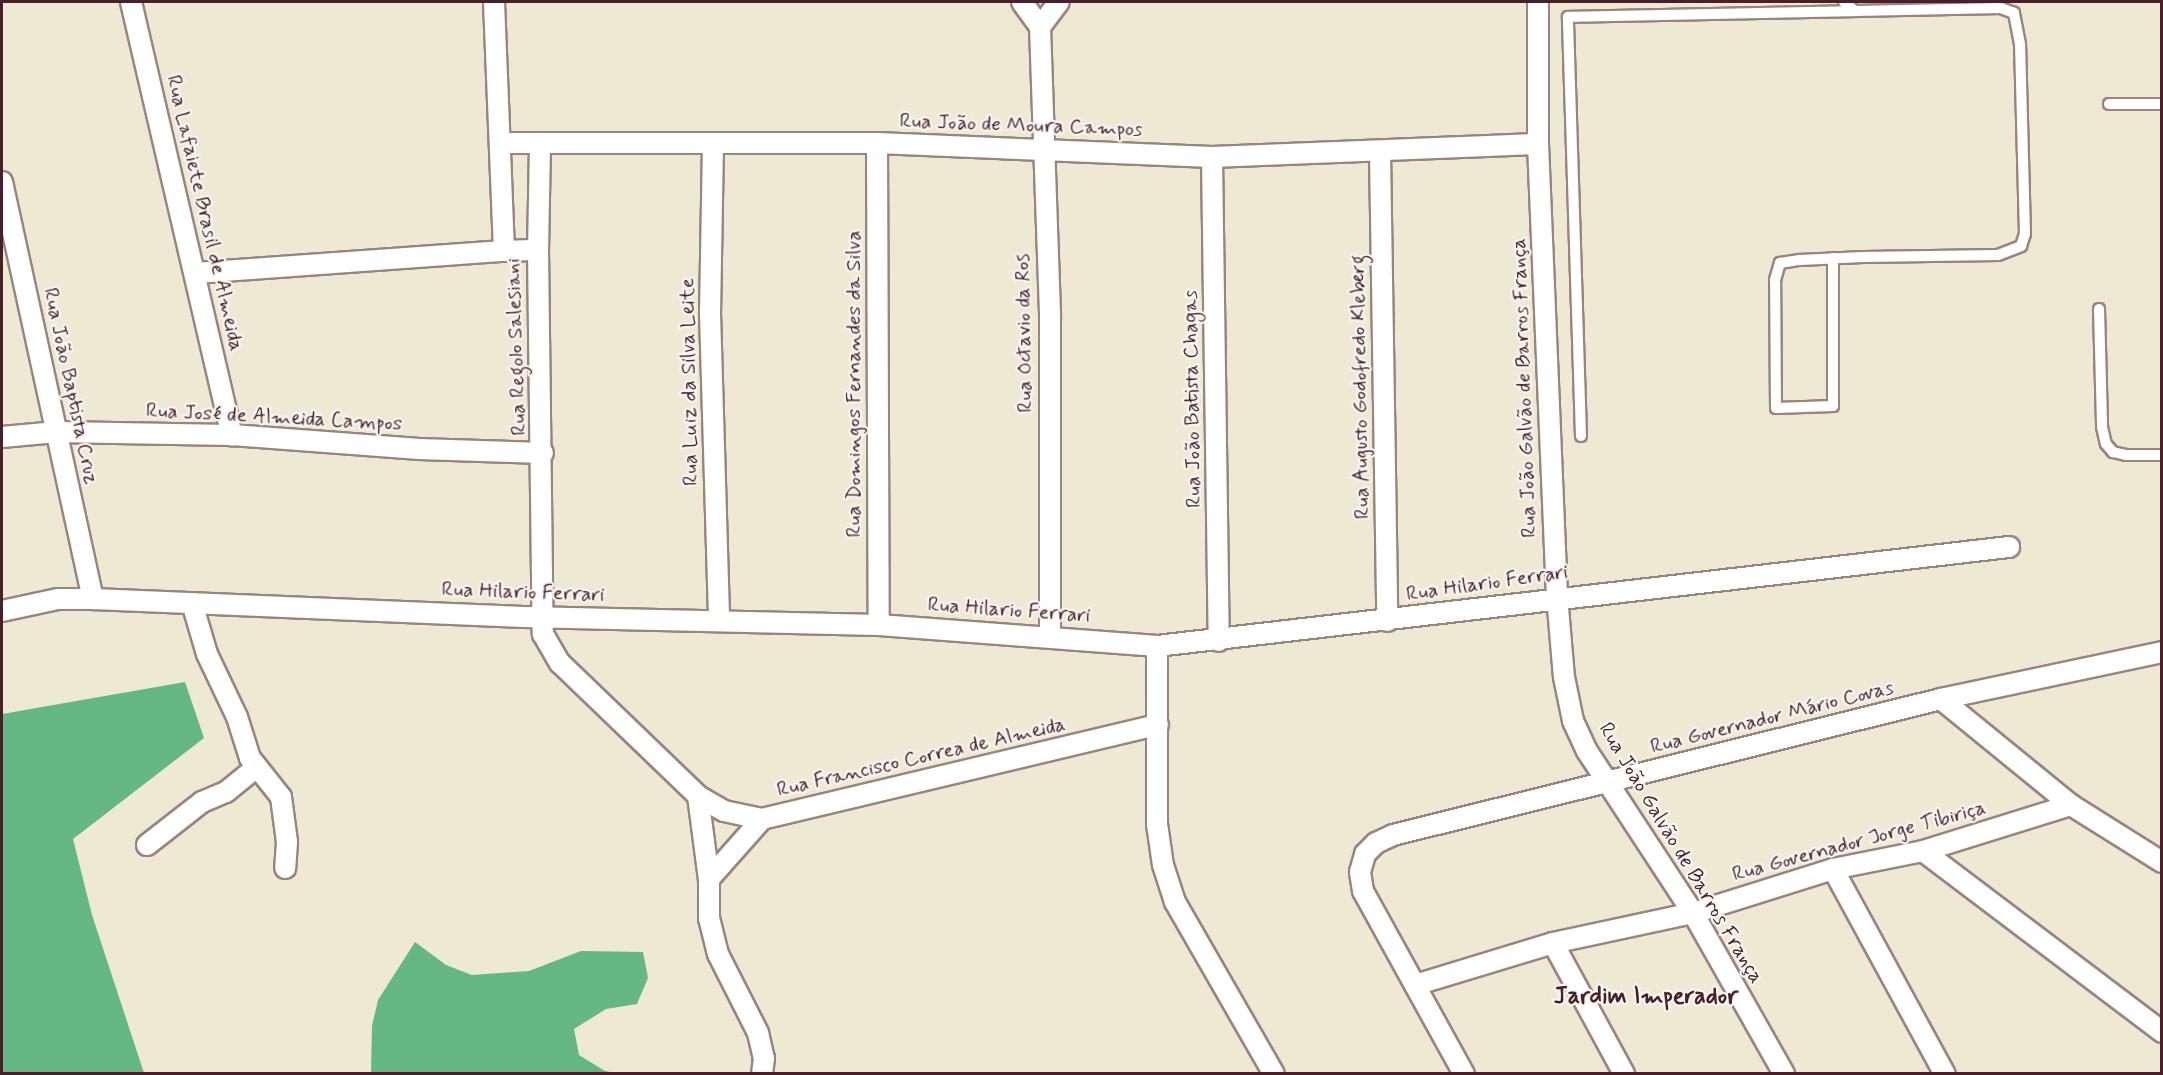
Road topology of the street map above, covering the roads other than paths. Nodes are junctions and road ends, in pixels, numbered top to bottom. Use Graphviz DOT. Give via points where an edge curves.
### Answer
graph roads {
  1 [pos="131,2"];
  2 [pos="494,2"];
  3 [pos="1022,2"];
  4 [pos="1059,2"];
  5 [pos="1538,2"];
  6 [pos="1844,2"];
  7 [pos="1855,11"];
  8 [pos="1040,27"];
  9 [pos="2109,104"];
  10 [pos="2162,104"];
  11 [pos="501,143"];
  12 [pos="540,143"];
  13 [pos="713,143"];
  14 [pos="877,143"];
  15 [pos="1538,144"];
  16 [pos="1041,149"];
  17 [pos="1380,152"];
  18 [pos="1212,157"];
  19 [pos="2,182"];
  20 [pos="538,250"];
  21 [pos="504,251"];
  22 [pos="1833,258"];
  23 [pos="195,273"];
  24 [pos="2099,309"];
  25 [pos="57,432"];
  26 [pos="232,435"];
  27 [pos="1581,436"];
  28 [pos="2,437"];
  29 [pos="543,453"];
  30 [pos="2162,455"];
  31 [pos="2009,547"];
  32 [pos="1557,596"];
  33 [pos="93,599"];
  34 [pos="192,603"];
  35 [pos="2,611"];
  36 [pos="541,617"];
  37 [pos="718,621"];
  38 [pos="1387,621"];
  39 [pos="879,625"];
  40 [pos="1050,637"];
  41 [pos="1219,641"];
  42 [pos="1157,645"];
  43 [pos="2162,652"];
  44 [pos="1941,699"];
  45 [pos="1158,726"];
  46 [pos="256,768"];
  47 [pos="1607,783"];
  48 [pos="698,796"];
  49 [pos="2071,805"];
  50 [pos="762,819"];
  51 [pos="147,845"];
  52 [pos="1923,851"];
  53 [pos="2160,857"];
  54 [pos="285,868"];
  55 [pos="1833,869"];
  56 [pos="709,879"];
  57 [pos="1693,913"];
  58 [pos="1552,943"];
  59 [pos="1415,985"];
  60 [pos="2162,1032"];
  61 [pos="762,1074"];
  62 [pos="1274,1074"];
  63 [pos="1464,1074"];
  64 [pos="1624,1074"];
  65 [pos="1784,1074"];
  66 [pos="1945,1074"];
  1 -- 23 [label="street, Rua Lafaiete Brasil de Almeida"];
  2 -- 11 [label="street, Rua Regolo Salesiani"];
  3 -- 8 [label="street"];
  4 -- 8 [label="street"];
  5 -- 15 [label="street, Rua João Galvão de Barros França"];
  6 -- 7 [label="lane"];
  7 -- 22 [label="lane" via="2001,8 2014,13 2020,44 2025,234 2022,246 1998,255"];
  7 -- 27 [label="lane" via="1568,17"];
  8 -- 16 [label="street, Rua Octavio da Ros"];
  9 -- 10 [label="lane"];
  11 -- 12 [label="street, Rua João de Moura Campos"];
  11 -- 21 [label="street, Rua Regolo Salesiani"];
  12 -- 13 [label="street, Rua João de Moura Campos"];
  12 -- 20 [label="street"];
  13 -- 14 [label="street, Rua João de Moura Campos"];
  13 -- 37 [label="street, Rua Luiz da Silva Leite" via="710,313"];
  14 -- 16 [label="street, Rua João de Moura Campos"];
  14 -- 39 [label="street, Rua Domingos Fernandes da Silva"];
  15 -- 17 [label="street, Rua João de Moura Campos"];
  15 -- 32 [label="street, Rua João Galvão de Barros França"];
  16 -- 18 [label="street, Rua João de Moura Campos"];
  16 -- 40 [label="street, Rua Octavio da Ros" via="1050,319"];
  17 -- 18 [label="street, Rua João de Moura Campos"];
  17 -- 38 [label="street, Rua Augusto Godofredo Kleberg"];
  18 -- 41 [label="street, Rua João Batista Chagas"];
  19 -- 25 [label="street, Rua João Baptista Cruz"];
  20 -- 21 [label="street, Rua Regolo Salesiani"];
  20 -- 29 [label="street, Rua Regolo Salesiani"];
  21 -- 23 [label="street"];
  22 -- 22 [label="lane" via="1780,263 1776,270 1776,408 1833,406"];
  23 -- 26 [label="street, Rua Lafaiete Brasil de Almeida"];
  24 -- 30 [label="lane" via="2102,427 2106,444 2113,452 2126,455"];
  25 -- 26 [label="street, Rua José de Almeida Campos"];
  25 -- 28 [label="street, Rua José de Almeida Campos"];
  25 -- 33 [label="street, Rua João Baptista Cruz"];
  26 -- 29 [label="street, Rua José de Almeida Campos" via="419,449"];
  29 -- 36 [label="street, Rua Regolo Salesiani"];
  31 -- 32 [label="street, Rua Hilario Ferrari"];
  32 -- 38 [label="street, Rua Hilario Ferrari"];
  32 -- 47 [label="street, Rua João Galvão de Barros França" via="1564,677 1573,721"];
  33 -- 34 [label="street, Rua Hilario Ferrari"];
  33 -- 35 [label="street, Rua Hilario Ferrari" via="58,599"];
  34 -- 36 [label="street, Rua Hilario Ferrari"];
  34 -- 46 [label="street" via="207,654"];
  36 -- 37 [label="street, Rua Hilario Ferrari"];
  36 -- 48 [label="street, Rua Regolo Salesiani" via="543,634 560,663"];
  37 -- 39 [label="street, Rua Hilario Ferrari"];
  38 -- 41 [label="street, Rua Hilario Ferrari"];
  39 -- 40 [label="street, Rua Hilario Ferrari"];
  40 -- 42 [label="street, Rua Hilario Ferrari"];
  41 -- 42 [label="street, Rua Hilario Ferrari"];
  42 -- 45 [label="street"];
  43 -- 44 [label="street, Rua Governador Mário Covas"];
  44 -- 47 [label="street, Rua Governador Mário Covas"];
  44 -- 49 [label="street"];
  45 -- 50 [label="street, Rua Francisco Correa de Almeida"];
  45 -- 62 [label="street" via="1157,824 1162,865 1175,902"];
  46 -- 51 [label="street" via="226,792 202,802"];
  46 -- 54 [label="street" via="281,797 287,842"];
  47 -- 57 [label="street, Rua João Galvão de Barros França"];
  47 -- 59 [label="street, Rua Governador Mário Covas" via="1393,835 1365,854 1360,872 1363,891"];
  48 -- 50 [label="street, Rua Francisco Correa de Almeida" via="724,811"];
  48 -- 56 [label="street"];
  49 -- 52 [label="street, Rua Governador Jorge Tibiriça"];
  49 -- 53 [label="street"];
  50 -- 56 [label="street"];
  52 -- 55 [label="street, Rua Governador Jorge Tibiriça"];
  52 -- 60 [label="street"];
  55 -- 57 [label="street, Rua Governador Jorge Tibiriça"];
  55 -- 66 [label="street"];
  56 -- 61 [label="street" via="709,918 718,954 758,1033 764,1058"];
  57 -- 58 [label="street, Rua Governador Jorge Tibiriça"];
  57 -- 65 [label="street, Rua João Galvão de Barros França"];
  58 -- 59 [label="street, Rua Governador Jorge Tibiriça"];
  58 -- 64 [label="street"];
  59 -- 63 [label="street"];
}
